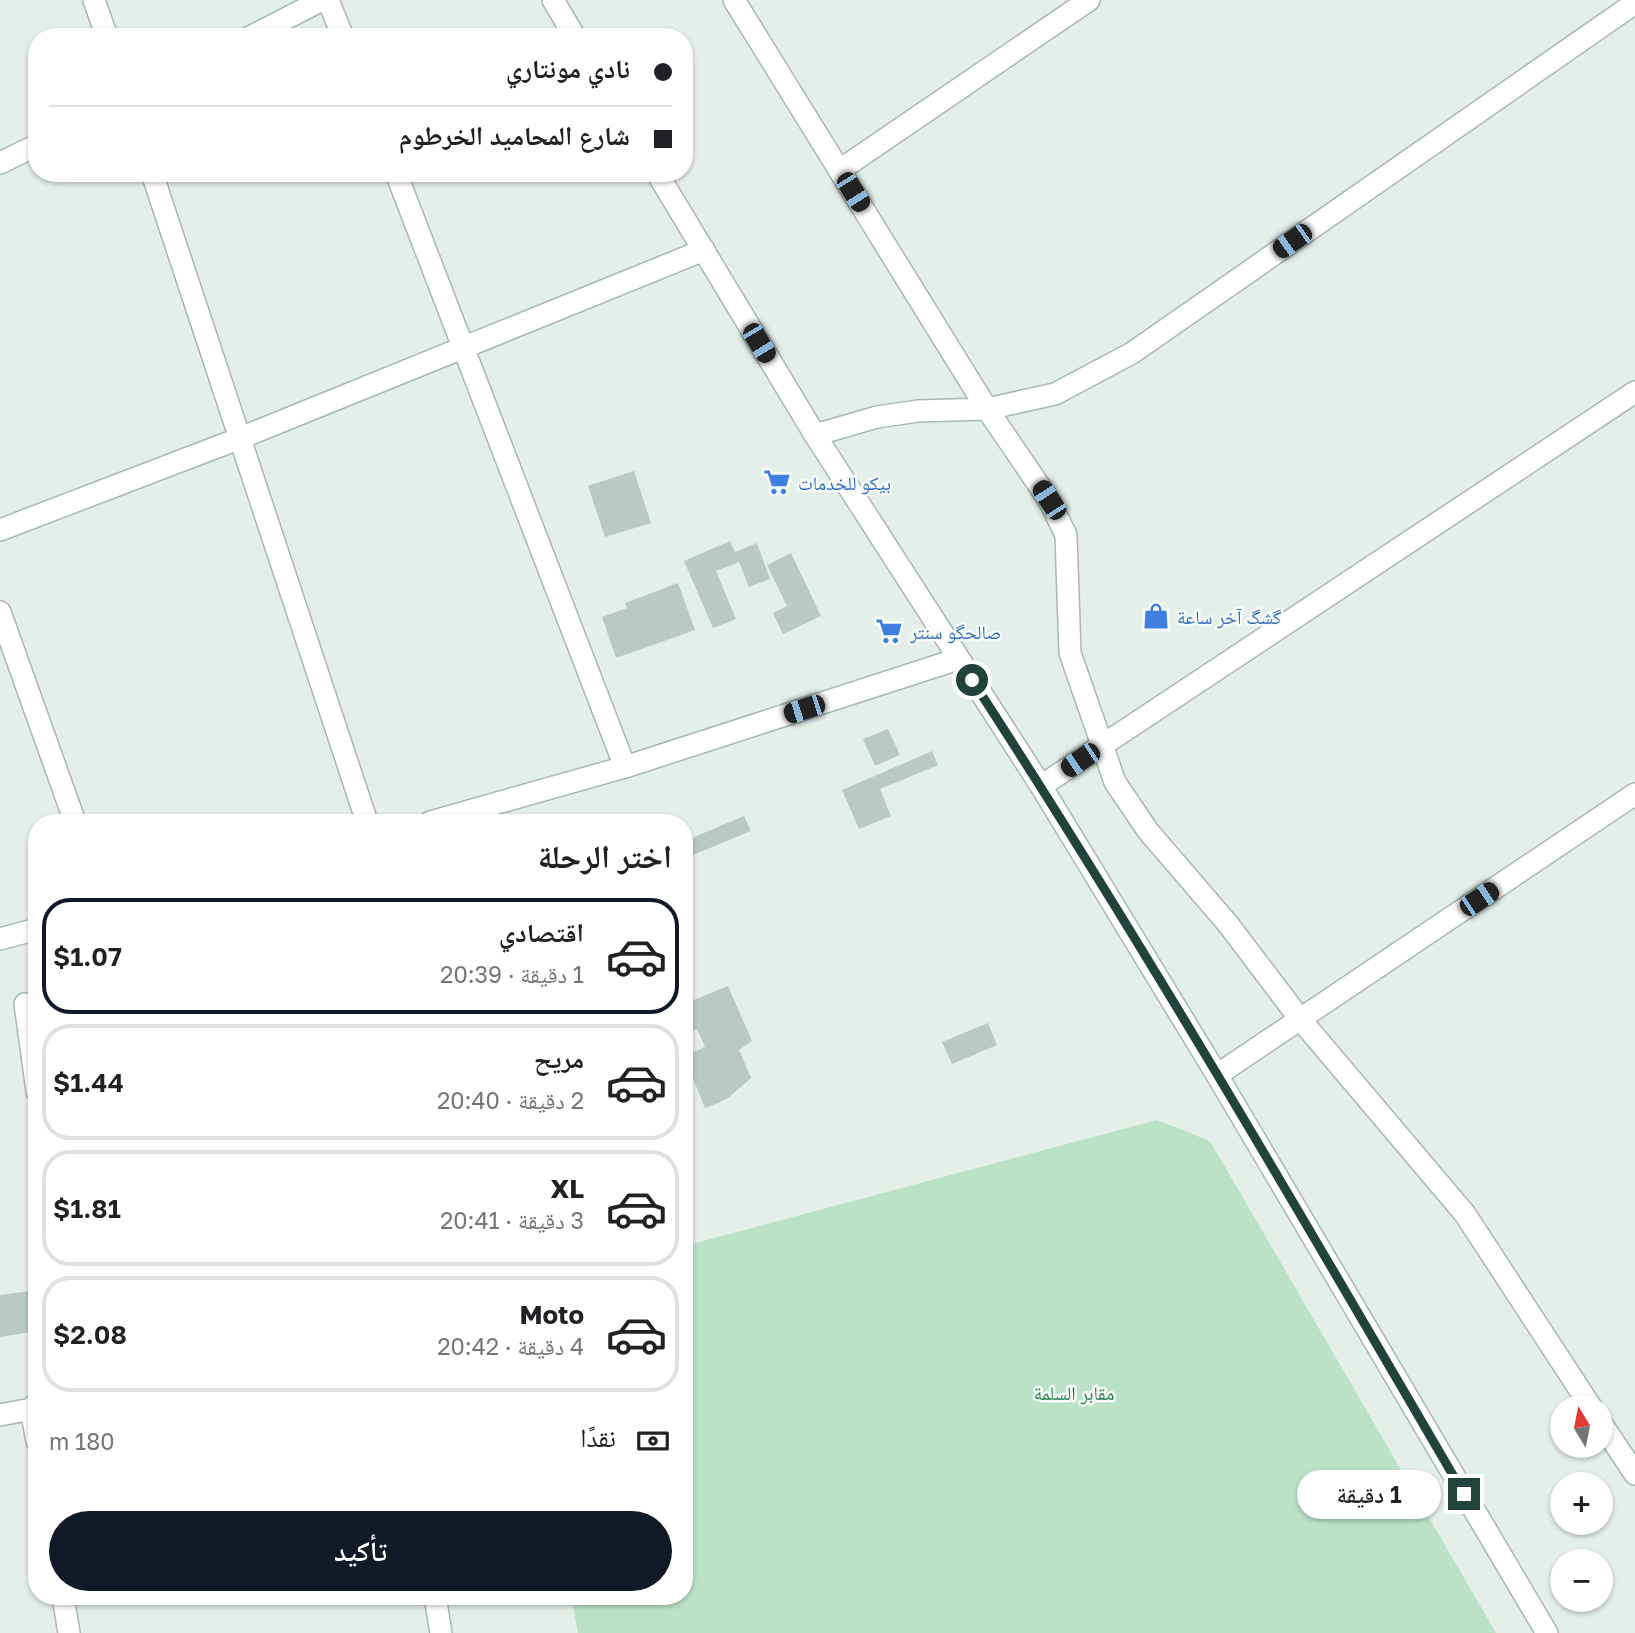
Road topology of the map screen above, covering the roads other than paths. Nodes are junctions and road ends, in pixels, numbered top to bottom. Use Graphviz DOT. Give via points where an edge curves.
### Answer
graph roads {
  1 [pos="94,0"];
  2 [pos="322,0"];
  3 [pos="328,0"];
  4 [pos="553,0"];
  5 [pos="1089,0"];
  6 [pos="737,1"];
  7 [pos="1635,3"];
  8 [pos="104,28"];
  9 [pos="268,28"];
  10 [pos="339,28"];
  11 [pos="570,28"];
  12 [pos="28,149"];
  13 [pos="0,163"];
  14 [pos="840,170"];
  15 [pos="155,182"];
  16 [pos="400,182"];
  17 [pos="662,182"];
  18 [pos="704,250"];
  19 [pos="464,347"];
  20 [pos="1635,392"];
  21 [pos="987,409"];
  22 [pos="815,435"];
  23 [pos="238,439"];
  24 [pos="0,530"];
  25 [pos="0,612"];
  26 [pos="958,659"];
  27 [pos="1100,747"];
  28 [pos="625,766"];
  29 [pos="1041,786"];
  30 [pos="1635,794"];
  31 [pos="72,814"];
  32 [pos="364,814"];
  33 [pos="458,814"];
  34 [pos="28,931"];
  35 [pos="0,939"];
  36 [pos="25,1004"];
  37 [pos="1300,1019"];
  38 [pos="28,1026"];
  39 [pos="1217,1075"];
  40 [pos="1583,1395"];
  41 [pos="28,1408"];
  42 [pos="0,1415"];
  43 [pos="1614,1443"];
  44 [pos="1635,1475"];
  45 [pos="64,1605"];
  46 [pos="437,1605"];
  47 [pos="69,1633"];
  48 [pos="442,1633"];
  49 [pos="1547,1633"];
  1 -- 8 [label="street"];
  2 -- 9 [label="street"];
  3 -- 10 [label="street"];
  4 -- 11 [label="street"];
  5 -- 14 [label="street"];
  6 -- 14 [label="street"];
  7 -- 21 [label="street" via="1132,353 1055,394"];
  12 -- 13 [label="street"];
  14 -- 21 [label="street"];
  15 -- 23 [label="street"];
  16 -- 19 [label="street"];
  17 -- 18 [label="street"];
  18 -- 19 [label="street"];
  18 -- 22 [label="street"];
  19 -- 23 [label="street"];
  19 -- 28 [label="street"];
  20 -- 27 [label="street"];
  21 -- 22 [label="street" via="877,417"];
  21 -- 27 [label="street" via="1049,500 1066,534 1070,653"];
  22 -- 26 [label="street"];
  23 -- 24 [label="street"];
  23 -- 32 [label="street"];
  25 -- 31 [label="street"];
  26 -- 28 [label="street"];
  26 -- 29 [label="street"];
  27 -- 29 [label="street"];
  27 -- 37 [label="street" via="1115,782 1148,831 1228,924"];
  28 -- 33 [label="street"];
  29 -- 39 [label="street"];
  30 -- 37 [label="street"];
  34 -- 35 [label="street"];
  36 -- 38 [label="street"];
  37 -- 39 [label="street"];
  37 -- 40 [label="street" via="1465,1214"];
  39 -- 49 [label="street"];
  41 -- 42 [label="street"];
  43 -- 44 [label="street"];
  45 -- 47 [label="street"];
  46 -- 48 [label="street"];
}
